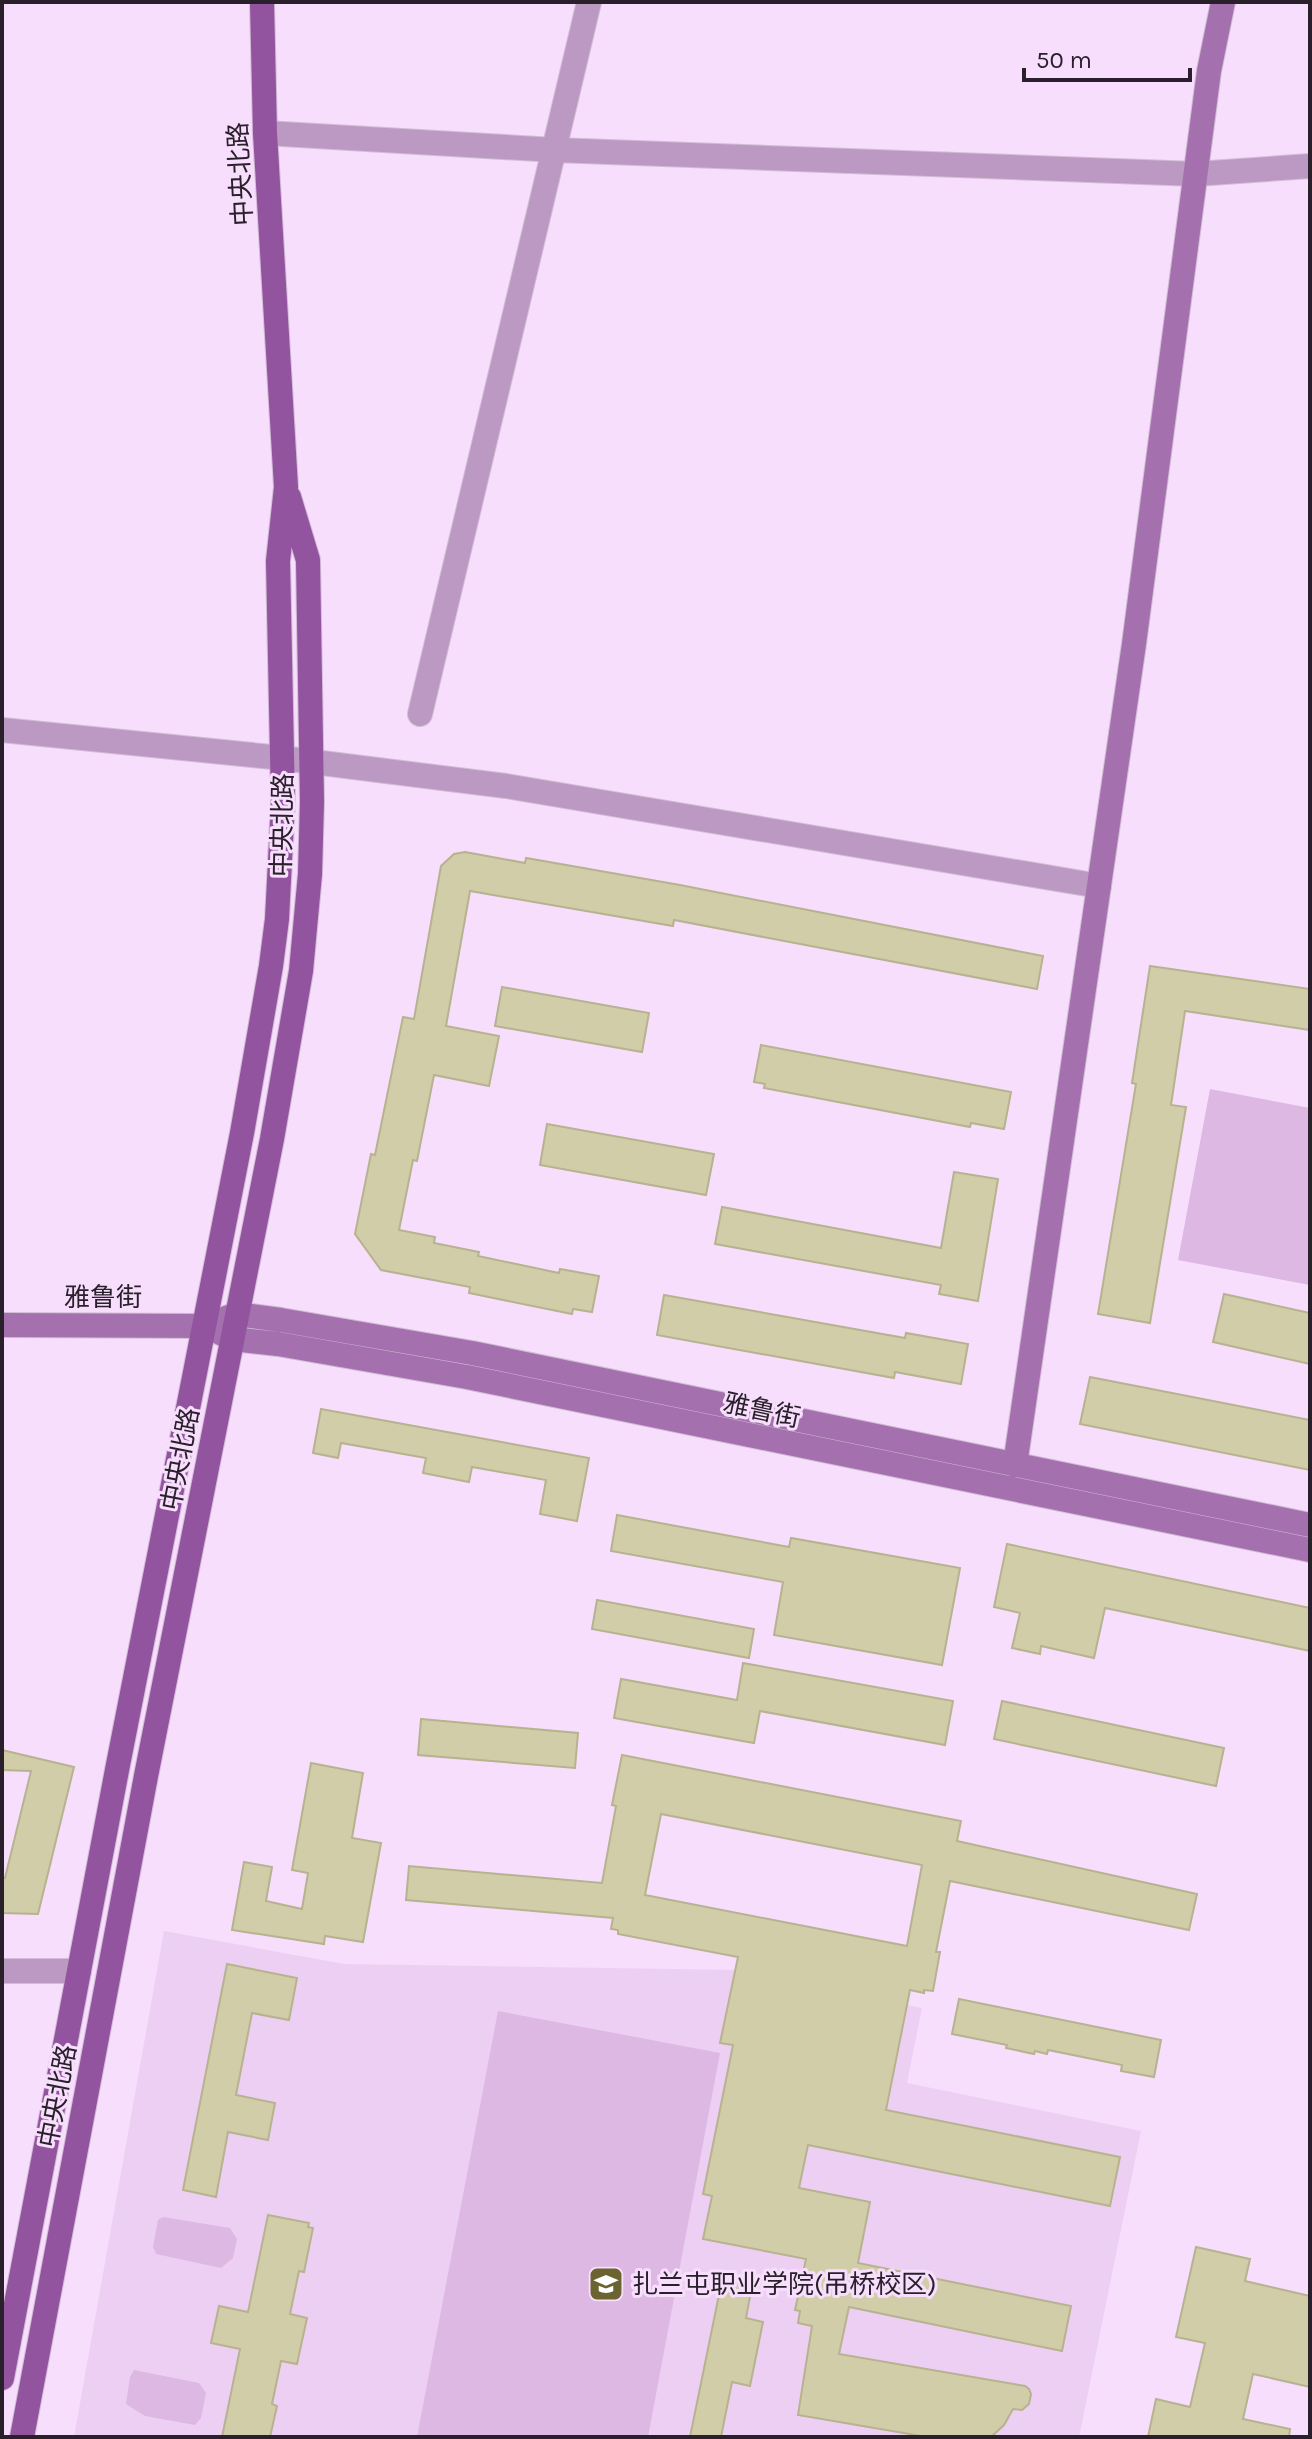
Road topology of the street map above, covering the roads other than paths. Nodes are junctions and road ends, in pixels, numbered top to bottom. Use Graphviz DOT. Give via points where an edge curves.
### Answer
graph roads {
  1 [pos="262,2"];
  2 [pos="589,2"];
  3 [pos="1223,2"];
  4 [pos="265,133"];
  5 [pos="555,150"];
  6 [pos="1310,166"];
  7 [pos="1196,174"];
  8 [pos="286,487"];
  9 [pos="420,714"];
  10 [pos="2,730"];
  11 [pos="282,758"];
  12 [pos="312,761"];
  13 [pos="1099,886"];
  14 [pos="237,1314"];
  15 [pos="2,1325"];
  16 [pos="204,1326"];
  17 [pos="233,1339"];
  18 [pos="1015,1465"];
  19 [pos="1310,1525"];
  20 [pos="1310,1550"];
  21 [pos="2,1971"];
  22 [pos="79,1971"];
  23 [pos="7,2324"];
  24 [pos="2,2378"];
  25 [pos="22,2437"];
  1 -- 4 [label="main road, 中央北路"];
  2 -- 5 [label="street"];
  3 -- 7 [label="main road"];
  4 -- 5 [label="street"];
  4 -- 8 [label="main road, 中央北路"];
  5 -- 7 [label="street"];
  5 -- 9 [label="street"];
  6 -- 7 [label="street"];
  7 -- 13 [label="main road"];
  8 -- 11 [label="main road, 中央北路" via="278,561"];
  8 -- 12 [label="main road, 中央北路" via="308,560"];
  10 -- 11 [label="street"];
  11 -- 12 [label="street"];
  11 -- 16 [label="main road, 中央北路" via="280,872 271,966"];
  12 -- 13 [label="street" via="506,786"];
  12 -- 14 [label="main road, 中央北路" via="301,971"];
  13 -- 18 [label="main road"];
  14 -- 16 [label="main road, 雅鲁街"];
  14 -- 17 [label="main road, 中央北路"];
  14 -- 18 [label="main road, 雅鲁街" via="472,1353"];
  15 -- 16 [label="main road, 雅鲁街"];
  16 -- 17 [label="main road, 雅鲁街"];
  16 -- 22 [label="main road, 中央北路"];
  17 -- 20 [label="main road, 雅鲁街" via="467,1377"];
  17 -- 25 [label="main road, 中央北路"];
  18 -- 19 [label="main road, 雅鲁街"];
  21 -- 22 [label="street"];
  22 -- 23 [label="main road, 中央北路"];
  23 -- 24 [label="main road, 中央北路"];
}
